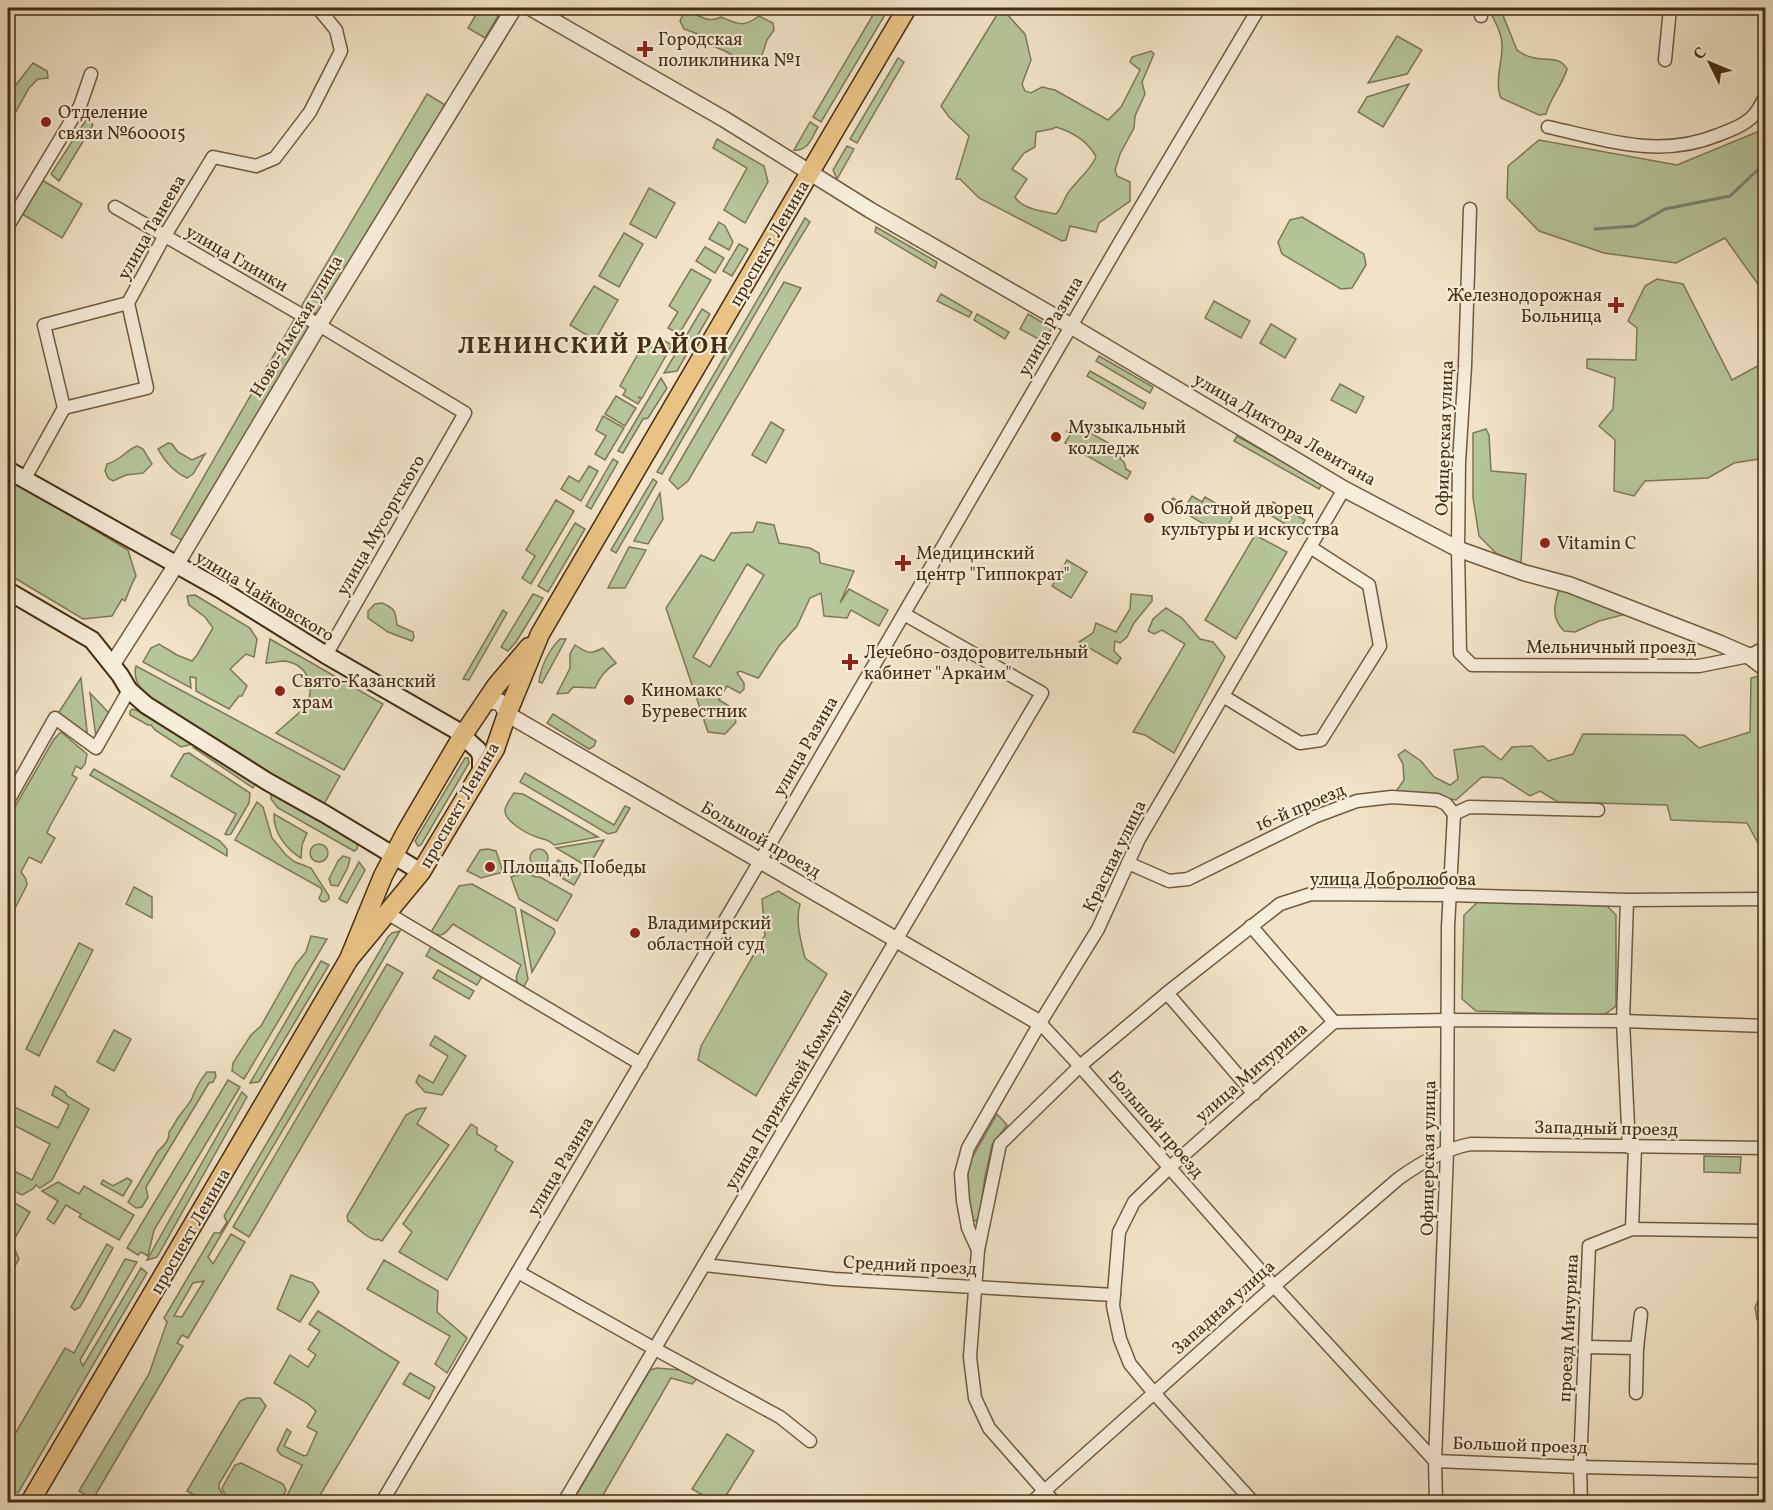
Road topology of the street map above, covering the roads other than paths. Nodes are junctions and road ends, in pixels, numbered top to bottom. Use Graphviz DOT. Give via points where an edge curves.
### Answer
graph roads {
  1 [pos="318,8"];
  2 [pos="514,8"];
  3 [pos="531,8"];
  4 [pos="907,8"];
  5 [pos="1259,8"];
  6 [pos="1670,8"];
  7 [pos="1665,60"];
  8 [pos="91,74"];
  9 [pos="1766,95"];
  10 [pos="1548,127"];
  11 [pos="810,172"];
  12 [pos="115,207"];
  13 [pos="1470,209"];
  14 [pos="8,226"];
  15 [pos="164,237"];
  16 [pos="128,303"];
  17 [pos="320,325"];
  18 [pos="1071,326"];
  19 [pos="64,408"];
  20 [pos="465,413"];
  21 [pos="8,470"];
  22 [pos="24,480"];
  23 [pos="1344,489"];
  24 [pos="1310,547"];
  25 [pos="1458,549"];
  26 [pos="176,565"];
  27 [pos="8,591"];
  28 [pos="903,614"];
  29 [pos="540,634"];
  30 [pos="1766,646"];
  31 [pos="326,655"];
  32 [pos="1749,656"];
  33 [pos="112,665"];
  34 [pos="1472,665"];
  35 [pos="1766,669"];
  36 [pos="129,690"];
  37 [pos="1223,696"];
  38 [pos="486,701"];
  39 [pos="507,714"];
  40 [pos="463,735"];
  41 [pos="481,772"];
  42 [pos="8,801"];
  43 [pos="1598,810"];
  44 [pos="1454,814"];
  45 [pos="393,856"];
  46 [pos="760,861"];
  47 [pos="1128,863"];
  48 [pos="421,872"];
  49 [pos="1449,895"];
  50 [pos="1766,899"];
  51 [pos="1627,900"];
  52 [pos="387,914"];
  53 [pos="1251,926"];
  54 [pos="897,941"];
  55 [pos="349,959"];
  56 [pos="1167,993"];
  57 [pos="1449,1020"];
  58 [pos="1334,1022"];
  59 [pos="1623,1022"];
  60 [pos="1040,1023"];
  61 [pos="1766,1026"];
  62 [pos="641,1064"];
  63 [pos="1080,1066"];
  64 [pos="1254,1094"];
  65 [pos="1632,1147"];
  66 [pos="1766,1148"];
  67 [pos="1447,1152"];
  68 [pos="1168,1168"];
  69 [pos="1632,1229"];
  70 [pos="1766,1231"];
  71 [pos="978,1250"];
  72 [pos="705,1264"];
  73 [pos="518,1272"];
  74 [pos="1274,1286"];
  75 [pos="975,1287"];
  76 [pos="1114,1295"];
  77 [pos="1641,1314"];
  78 [pos="1586,1347"];
  79 [pos="1636,1348"];
  80 [pos="655,1349"];
  81 [pos="1154,1393"];
  82 [pos="1636,1393"];
  83 [pos="810,1441"];
  84 [pos="1435,1461"];
  85 [pos="1580,1467"];
  86 [pos="1766,1471"];
  87 [pos="1045,1492"];
  88 [pos="30,1503"];
  89 [pos="382,1503"];
  90 [pos="564,1503"];
  91 [pos="1032,1503"];
  92 [pos="1054,1503"];
  93 [pos="1252,1503"];
  94 [pos="1436,1503"];
  95 [pos="1581,1503"];
  1 -- 15 [label="street, улица Танеева" via="336,30 341,51 310,112 275,158 256,166 213,157"];
  2 -- 17 [label="street, Ново-Ямская улица"];
  3 -- 11 [label="street, улица Диктора Левитана"];
  4 -- 11 [label="main road, проспект Ленина"];
  5 -- 18 [label="street, улица Разина"];
  6 -- 7 [label="street"];
  8 -- 14 [label="street" via="80,106"];
  9 -- 10 [label="street" via="1744,124 1702,142 1673,147 1644,147"];
  11 -- 18 [label="street, улица Диктора Левитана"];
  11 -- 29 [label="main road, проспект Ленина"];
  12 -- 15 [label="street, улица Глинки"];
  13 -- 25 [label="street, Офицерская улица"];
  15 -- 16 [label="street, улица Танеева"];
  15 -- 17 [label="street, улица Глинки"];
  16 -- 19 [label="street, улица Танеева" via="44,325"];
  16 -- 19 [label="street" via="147,388"];
  17 -- 20 [label="street, улица Глинки"];
  17 -- 26 [label="street, Ново-Ямская улица"];
  18 -- 23 [label="street, улица Диктора Левитана"];
  18 -- 28 [label="street, улица Разина"];
  19 -- 22 [label="street"];
  20 -- 31 [label="street, улица Мусоргского"];
  21 -- 22 [label="main road, улица Чайковского"];
  22 -- 26 [label="main road, улица Чайковского"];
  23 -- 24 [label="street, Красная улица"];
  23 -- 25 [label="street, улица Диктора Левитана"];
  24 -- 37 [label="street, Красная улица"];
  24 -- 37 [label="street" via="1369,585 1380,646 1321,740 1300,744"];
  25 -- 32 [label="street, улица Диктора Левитана" via="1570,585"];
  25 -- 34 [label="street, Офицерская улица" via="1460,653"];
  26 -- 31 [label="main road, улица Чайковского"];
  26 -- 33 [label="street, Ново-Ямская улица"];
  27 -- 33 [label="main road" via="92,640"];
  28 -- 46 [label="street, улица Разина"];
  28 -- 54 [label="street, улица Парижской Коммуны" via="1042,693"];
  29 -- 38 [label="main road, проспект Ленина"];
  29 -- 39 [label="main road, проспект Ленина"];
  30 -- 32 [label="street, Мельничный проезд"];
  31 -- 40 [label="main road, улица Чайковского"];
  32 -- 34 [label="street, Мельничный проезд" via="1699,666"];
  32 -- 35 [label="street, улица Диктора Левитана"];
  33 -- 36 [label="main road"];
  36 -- 42 [label="street" via="96,748 55,718"];
  36 -- 45 [label="main road" via="146,705 268,782"];
  37 -- 47 [label="street, Красная улица"];
  38 -- 39 [label="street, Большой проезд" via="500,702"];
  38 -- 40 [label="main road, проспект Ленина"];
  39 -- 41 [label="main road, проспект Ленина" via="495,749"];
  39 -- 46 [label="street, Большой проезд"];
  40 -- 41 [label="main road, улица Чайковского" via="481,756"];
  40 -- 45 [label="main road, проспект Ленина"];
  41 -- 48 [label="main road, проспект Ленина"];
  43 -- 44 [label="street" via="1469,807"];
  44 -- 47 [label="street, 16-й проезд" via="1437,800 1392,797 1357,801 1314,817 1188,879 1169,880"];
  44 -- 49 [label="street, Офицерская улица"];
  45 -- 48 [label="main road"];
  45 -- 55 [label="main road, проспект Ленина"];
  46 -- 54 [label="street, Большой проезд"];
  46 -- 62 [label="street, улица Разина"];
  47 -- 60 [label="street, Красная улица" via="1098,929"];
  48 -- 52 [label="main road, проспект Ленина"];
  49 -- 51 [label="street, улица Добролюбова"];
  49 -- 53 [label="street, улица Добролюбова" via="1311,894 1280,904"];
  49 -- 57 [label="street, Офицерская улица"];
  50 -- 51 [label="street, улица Добролюбова"];
  51 -- 59 [label="street"];
  52 -- 55 [label="main road, проспект Ленина"];
  52 -- 62 [label="street"];
  53 -- 56 [label="street, улица Добролюбова"];
  53 -- 58 [label="street"];
  54 -- 60 [label="street, Большой проезд"];
  54 -- 72 [label="street, улица Парижской Коммуны"];
  55 -- 88 [label="main road, проспект Ленина"];
  56 -- 63 [label="street, улица Добролюбова"];
  56 -- 64 [label="street"];
  57 -- 58 [label="street, улица Мичурина"];
  57 -- 59 [label="street, улица Мичурина"];
  57 -- 67 [label="street, Офицерская улица"];
  58 -- 64 [label="street, улица Мичурина"];
  59 -- 61 [label="street, улица Мичурина"];
  59 -- 65 [label="street"];
  60 -- 63 [label="street, Большой проезд"];
  60 -- 71 [label="street, Красная улица" via="968,1148 961,1174 963,1201 968,1228"];
  62 -- 73 [label="street, улица Разина"];
  63 -- 68 [label="street, Большой проезд"];
  63 -- 71 [label="street, Красная улица" via="1000,1144"];
  64 -- 68 [label="street, улица Мичурина"];
  65 -- 66 [label="street, Западный проезд"];
  65 -- 67 [label="street, Западный проезд" via="1471,1144"];
  65 -- 69 [label="street"];
  67 -- 74 [label="street, Западная улица" via="1398,1179"];
  67 -- 84 [label="street, Офицерская улица"];
  68 -- 74 [label="street, Большой проезд"];
  68 -- 76 [label="street, улица Мичурина" via="1134,1202 1119,1232"];
  69 -- 70 [label="street"];
  69 -- 78 [label="street, проезд Мичурина" via="1590,1246"];
  71 -- 75 [label="street, Красная улица"];
  72 -- 75 [label="street, Средний проезд" via="834,1279"];
  72 -- 80 [label="street, улица Парижской Коммуны"];
  73 -- 80 [label="street"];
  73 -- 89 [label="street, улица Разина"];
  74 -- 81 [label="street, Западная улица"];
  74 -- 84 [label="street, Большой проезд"];
  75 -- 76 [label="street, Средний проезд"];
  75 -- 87 [label="street, Красная улица" via="970,1357 975,1398 989,1428"];
  76 -- 81 [label="street, улица Мичурина" via="1120,1339 1130,1364"];
  77 -- 79 [label="street"];
  78 -- 79 [label="street"];
  78 -- 85 [label="street, проезд Мичурина"];
  79 -- 82 [label="street"];
  80 -- 83 [label="street" via="780,1417"];
  80 -- 90 [label="street, улица Парижской Коммуны"];
  81 -- 87 [label="street, Западная улица"];
  81 -- 93 [label="street, улица Мичурина"];
  84 -- 85 [label="street, Большой проезд"];
  84 -- 94 [label="street, Офицерская улица"];
  85 -- 86 [label="street, Большой проезд"];
  85 -- 95 [label="street, проезд Мичурина"];
  87 -- 91 [label="street, Западная улица"];
  87 -- 92 [label="street, Красная улица"];
}
